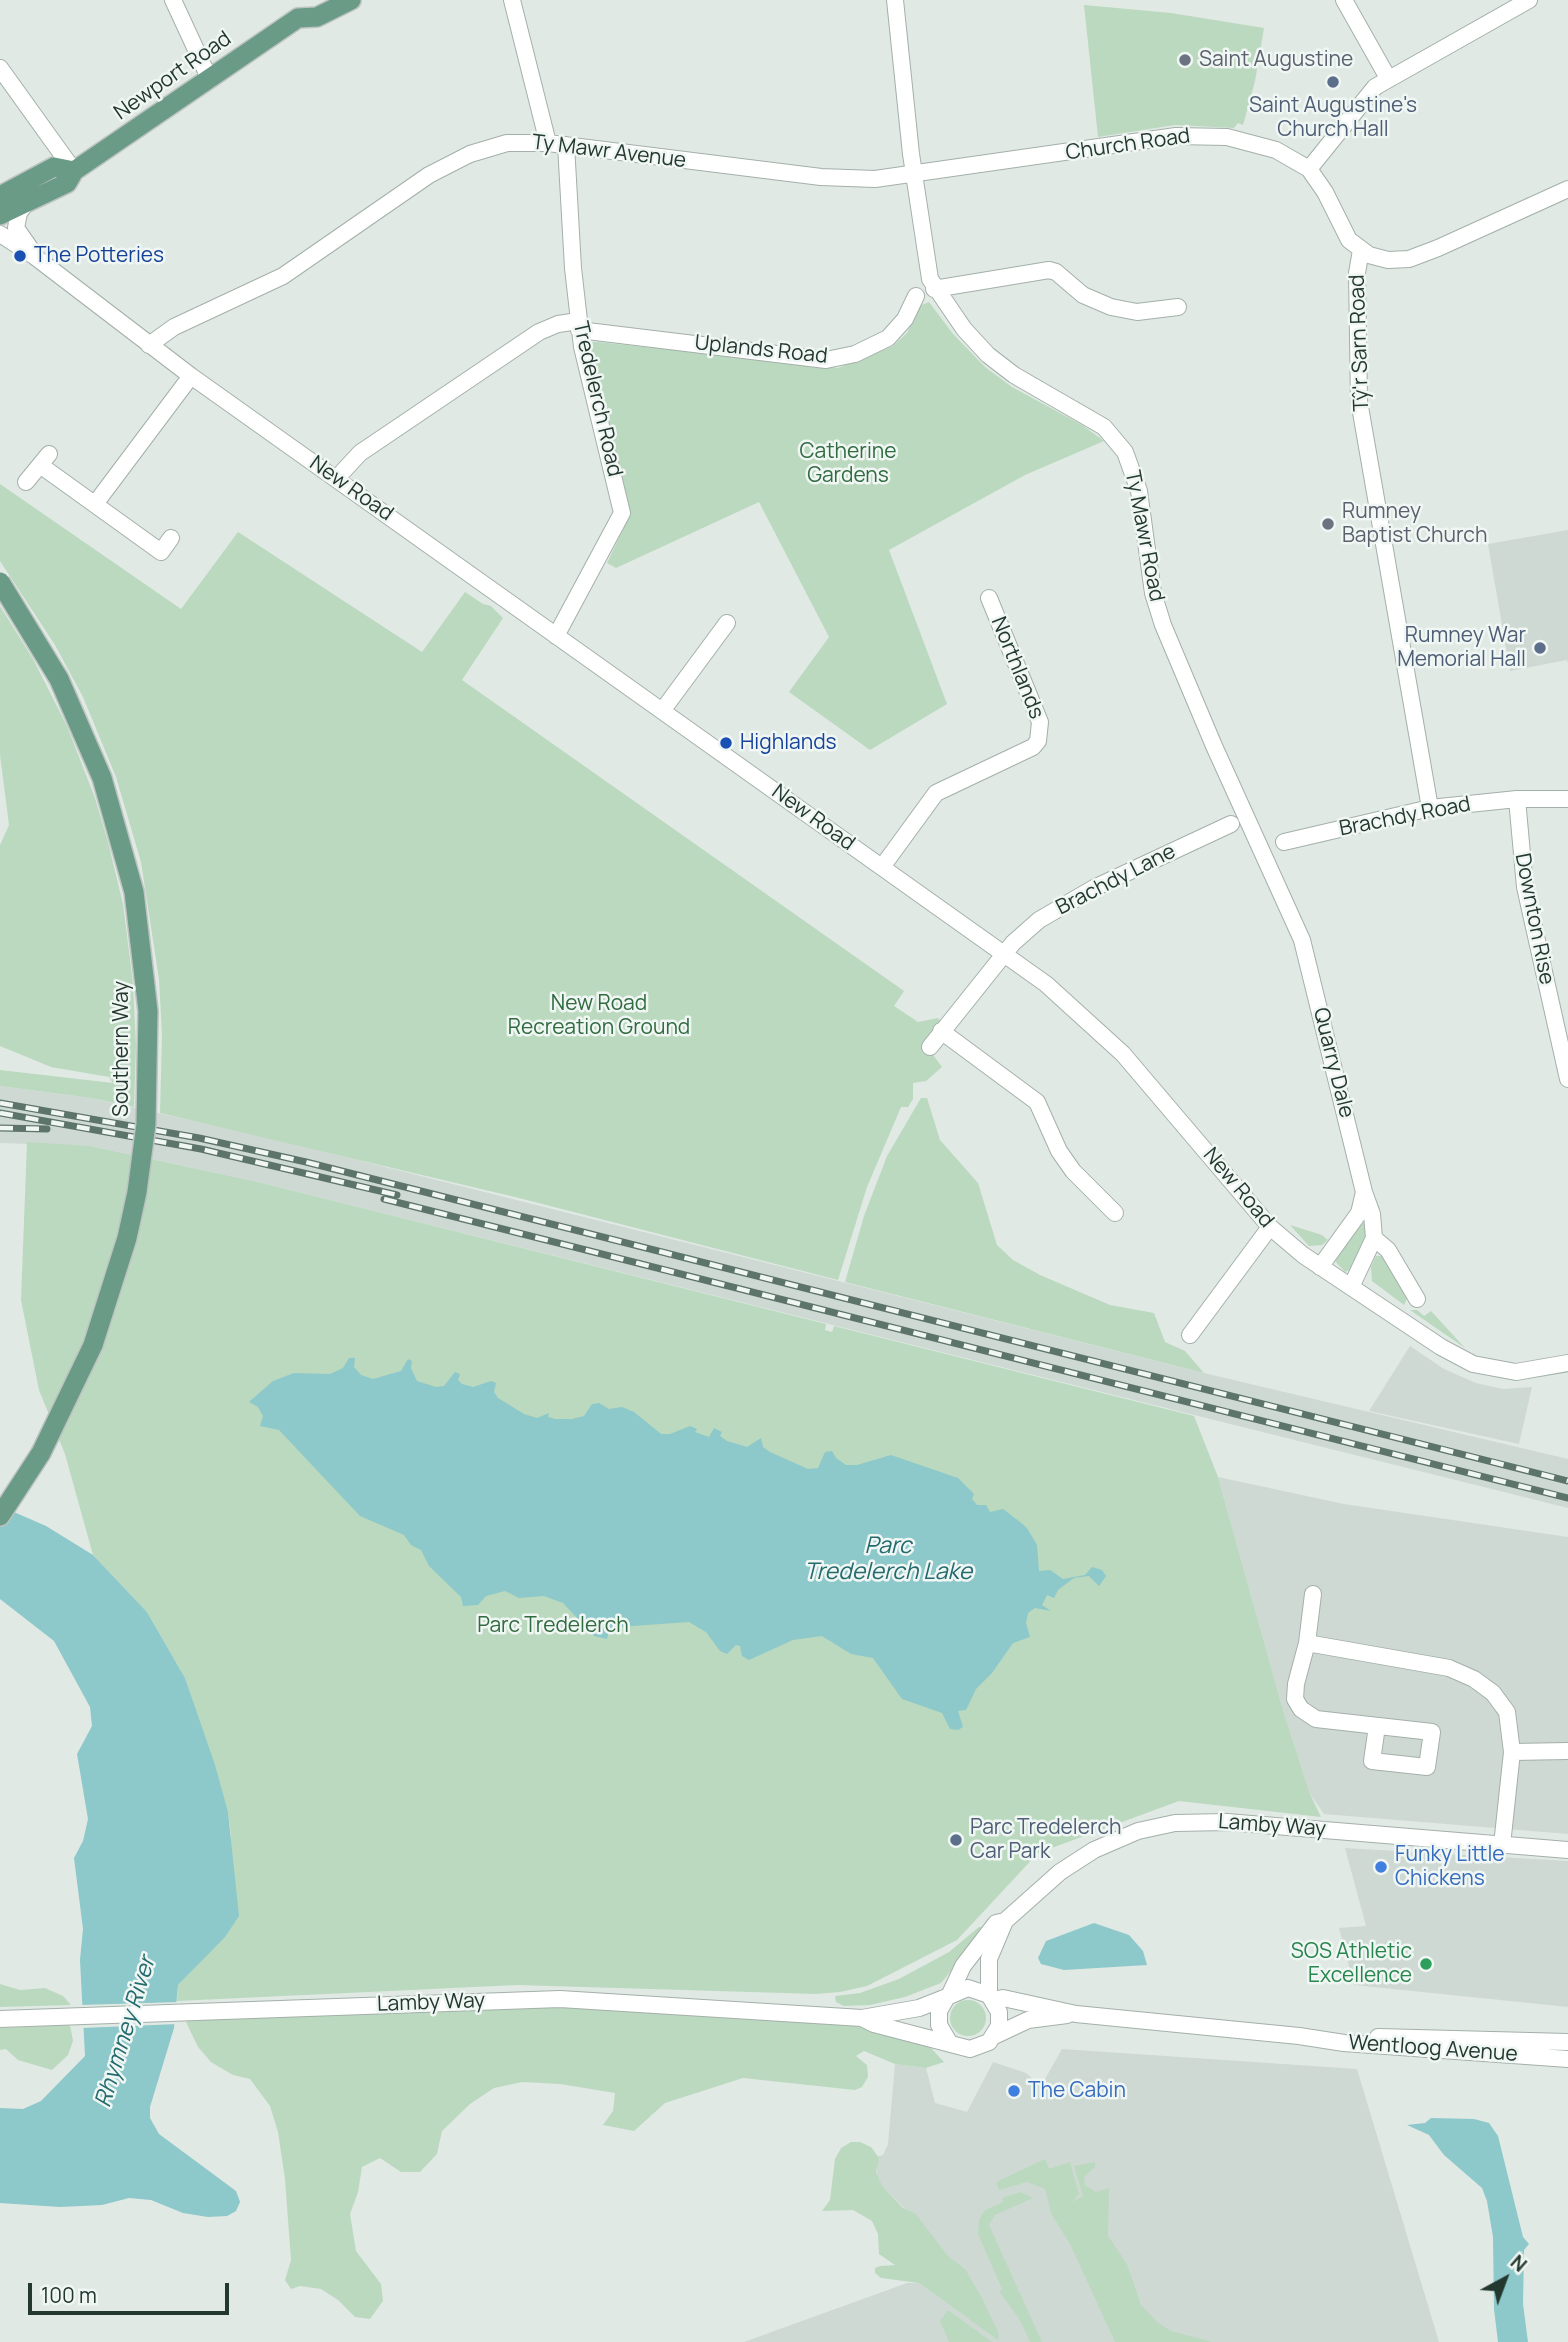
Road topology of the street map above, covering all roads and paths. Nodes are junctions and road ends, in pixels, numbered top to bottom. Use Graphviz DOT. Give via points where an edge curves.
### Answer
graph roads {
  1 [pos="173,0"];
  2 [pos="307,0"];
  3 [pos="351,0"];
  4 [pos="512,0"];
  5 [pos="895,0"];
  6 [pos="1344,0"];
  7 [pos="1522,2"];
  8 [pos="298,18"];
  9 [pos="0,68"];
  10 [pos="1388,78"];
  11 [pos="210,80"];
  12 [pos="548,143"];
  13 [pos="566,145"];
  14 [pos="1309,169"];
  15 [pos="74,171"];
  16 [pos="914,175"];
  17 [pos="1568,189"];
  18 [pos="0,197"];
  19 [pos="26,203"];
  20 [pos="0,215"];
  21 [pos="0,234"];
  22 [pos="1361,250"];
  23 [pos="34,256"];
  24 [pos="934,289"];
  25 [pos="916,296"];
  26 [pos="1178,307"];
  27 [pos="579,326"];
  28 [pos="149,345"];
  29 [pos="191,376"];
  30 [pos="336,480"];
  31 [pos="26,482"];
  32 [pos="95,504"];
  33 [pos="171,538"];
  34 [pos="0,582"];
  35 [pos="989,597"];
  36 [pos="727,623"];
  37 [pos="556,636"];
  38 [pos="662,711"];
  39 [pos="1517,799"];
  40 [pos="1568,799"];
  41 [pos="1430,808"];
  42 [pos="1231,824"];
  43 [pos="1284,842"];
  44 [pos="1264,853"];
  45 [pos="882,867"];
  46 [pos="1005,954"];
  47 [pos="941,1031"];
  48 [pos="930,1047"];
  49 [pos="1568,1079"];
  50 [pos="1364,1192"];
  51 [pos="1115,1213"];
  52 [pos="1270,1227"];
  53 [pos="1374,1238"];
  54 [pos="1320,1267"];
  55 [pos="1352,1287"];
  56 [pos="1417,1299"];
  57 [pos="1190,1335"];
  58 [pos="1568,1363"];
  59 [pos="0,1516"];
  60 [pos="1312,1594"];
  61 [pos="1307,1643"];
  62 [pos="1377,1726"];
  63 [pos="1568,1751"];
  64 [pos="1512,1752"];
  65 [pos="1502,1845"];
  66 [pos="1568,1850"];
  67 [pos="1004,1921"];
  68 [pos="949,1995"];
  69 [pos="991,1997"];
  70 [pos="1076,2014"];
  71 [pos="862,2018"];
  72 [pos="0,2019"];
  73 [pos="994,2036"];
  74 [pos="1299,2036"];
  75 [pos="948,2042"];
  76 [pos="1568,2042"];
  77 [pos="1568,2059"];
  1 -- 11 [label="street"];
  2 -- 8 [label="main road, Newport Road"];
  3 -- 8 [label="main road, Newport Road" via="317,17"];
  4 -- 12 [label="street"];
  5 -- 16 [label="street, Ty Mawr Road"];
  6 -- 10 [label="street"];
  7 -- 10 [label="street"];
  8 -- 11 [label="main road, Newport Road"];
  9 -- 15 [label="street"];
  10 -- 14 [label="street" via="1367,95"];
  11 -- 15 [label="main road, Newport Road"];
  12 -- 13 [label="street, Ty Mawr Avenue"];
  12 -- 28 [label="street, Ty Mawr Avenue" via="491,146 449,164 291,271 174,327"];
  13 -- 16 [label="street, Ty Mawr Avenue" via="821,177"];
  13 -- 27 [label="street, Tredelerch Road"];
  14 -- 16 [label="street, Church Road" via="1261,144 1196,135"];
  14 -- 22 [label="street, Church Road" via="1343,231"];
  15 -- 18 [label="main road, Newport Road" via="54,167"];
  15 -- 19 [label="main road, Newport Road" via="67,183"];
  16 -- 24 [label="street, Ty Mawr Road" via="927,271"];
  17 -- 22 [label="street" via="1409,259 1388,260"];
  19 -- 20 [label="main road, Newport Road"];
  19 -- 23 [label="street, New Road" via="16,228"];
  21 -- 23 [label="street, New Road"];
  22 -- 41 [label="street, Tŷ'r Sarn Road" via="1357,273 1359,401"];
  23 -- 28 [label="street, New Road"];
  24 -- 26 [label="street" via="1049,270 1083,295 1111,307 1137,312"];
  24 -- 44 [label="street, Ty Mawr Road" via="988,355 1104,427 1125,452 1139,491 1157,608"];
  25 -- 27 [label="street, Uplands Road" via="905,319 888,338 855,354 826,360"];
  27 -- 30 [label="street, Uplands Road" via="558,324 539,332 360,453"];
  27 -- 37 [label="street, Tredelerch Road" via="622,513"];
  28 -- 29 [label="street, New Road"];
  29 -- 30 [label="street, New Road"];
  29 -- 32 [label="street"];
  30 -- 37 [label="street, New Road"];
  31 -- 32 [label="street" via="44,460"];
  32 -- 33 [label="street" via="161,552"];
  34 -- 59 [label="main road, Southern Way, bridge" via="59,679 111,806 139,922 149,1041 141,1166 113,1288 71,1397"];
  35 -- 45 [label="street, Northlands" via="1040,722 1038,741 936,793"];
  36 -- 38 [label="street"];
  37 -- 38 [label="street, New Road"];
  38 -- 45 [label="street, New Road"];
  39 -- 40 [label="street, Brachdy Road"];
  39 -- 41 [label="street, Brachdy Road"];
  39 -- 49 [label="street, Downton Rise" via="1525,887"];
  41 -- 43 [label="street, Brachdy Road"];
  42 -- 46 [label="street, Brachdy Lane" via="1065,903 1026,931"];
  44 -- 50 [label="street, Quarry Dale" via="1302,940"];
  45 -- 46 [label="street, New Road"];
  46 -- 47 [label="street, Brachdy Lane"];
  46 -- 52 [label="street, New Road" via="1104,1034"];
  47 -- 48 [label="street, Brachdy Lane"];
  47 -- 51 [label="street" via="1037,1102 1073,1171"];
  50 -- 53 [label="street, Quarry Dale"];
  50 -- 54 [label="street" via="1359,1213"];
  52 -- 54 [label="street, New Road"];
  52 -- 57 [label="street"];
  53 -- 55 [label="street"];
  53 -- 56 [label="street" via="1388,1250"];
  54 -- 55 [label="street, New Road"];
  55 -- 58 [label="street, New Road" via="1473,1364 1516,1372"];
  60 -- 61 [label="street"];
  61 -- 62 [label="street" via="1296,1684 1295,1699 1301,1709 1315,1719"];
  61 -- 64 [label="street" via="1448,1668 1474,1679 1493,1693 1507,1712"];
  63 -- 64 [label="street"];
  64 -- 65 [label="street"];
  65 -- 66 [label="street, Lamby Way"];
  65 -- 67 [label="street, Lamby Way" via="1227,1822 1175,1823 1138,1831 1094,1850 1035,1891"];
  67 -- 68 [label="street, Lamby Way" via="996,1923 974,1950"];
  67 -- 69 [label="street, Lamby Way" via="989,1959"];
  68 -- 69 [label="street" via="968,1988"];
  68 -- 71 [label="street, Lamby Way" via="919,2008"];
  68 -- 75 [label="street" via="939,2011 939,2025"];
  69 -- 70 [label="street, Wentloog Avenue"];
  69 -- 73 [label="street" via="999,2012"];
  70 -- 73 [label="street, Wentloog Avenue" via="1028,2020"];
  70 -- 74 [label="street, Wentloog Avenue"];
  71 -- 72 [label="street, Lamby Way" via="561,1999"];
  71 -- 75 [label="street, Lamby Way"];
  73 -- 75 [label="street" via="970,2049"];
  74 -- 76 [label="street, Wentloog Avenue"];
  74 -- 77 [label="street, Wentloog Avenue" via="1397,2049"];
}
